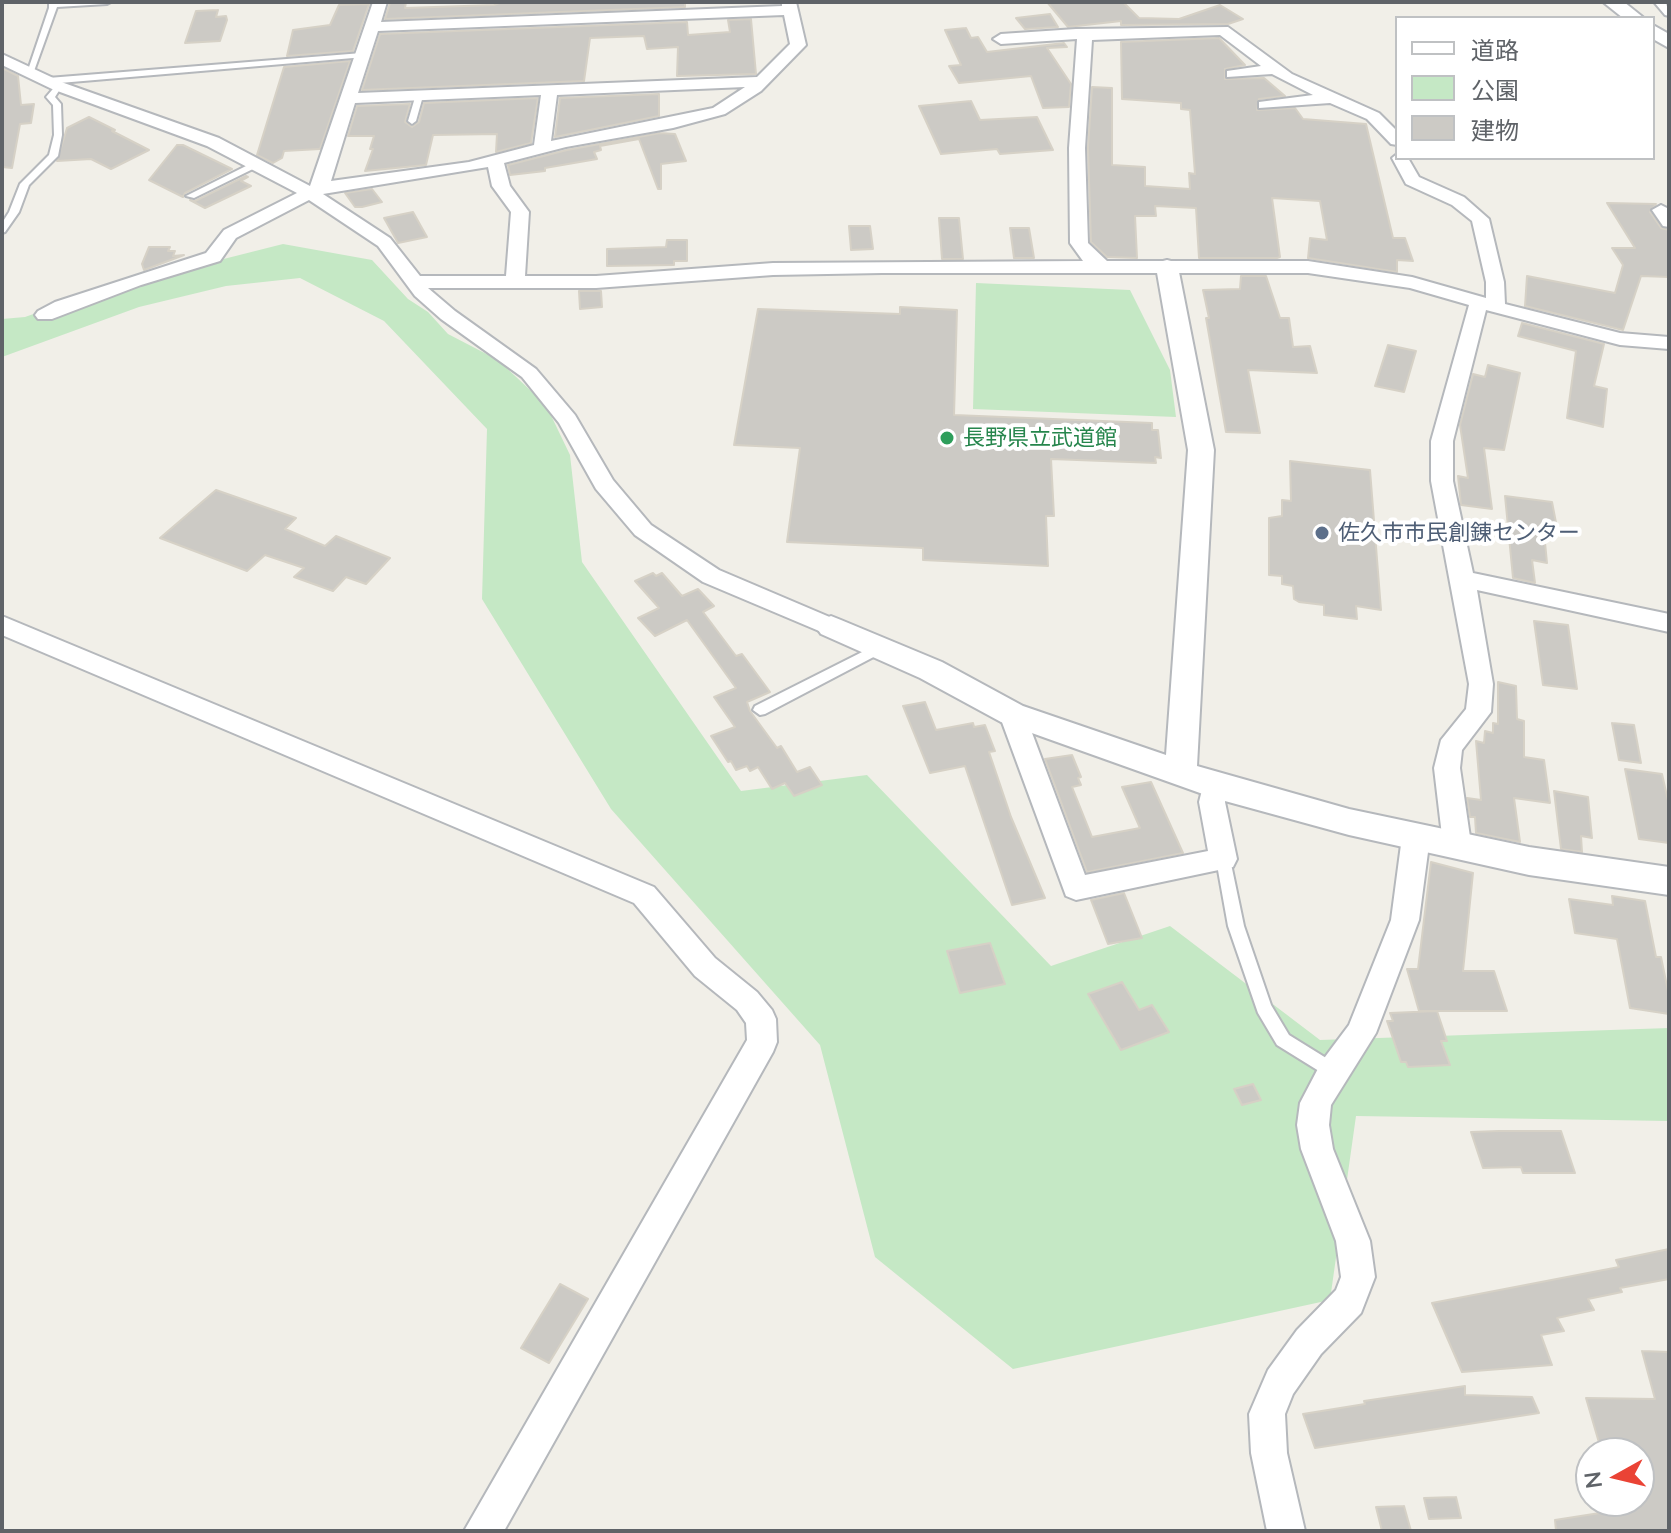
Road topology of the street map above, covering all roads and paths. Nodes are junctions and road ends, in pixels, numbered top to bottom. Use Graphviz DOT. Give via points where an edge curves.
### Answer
graph roads {
  1 [pos="107,2"];
  2 [pos="380,2"];
  3 [pos="1612,2"];
  4 [pos="1660,2"];
  5 [pos="55,4"];
  6 [pos="790,6"];
  7 [pos="1669,13"];
  8 [pos="1632,16"];
  9 [pos="372,27"];
  10 [pos="1085,36"];
  11 [pos="1001,39"];
  12 [pos="362,55"];
  13 [pos="2,59"];
  14 [pos="1276,69"];
  15 [pos="30,71"];
  16 [pos="1233,74"];
  17 [pos="760,82"];
  18 [pos="53,83"];
  19 [pos="549,93"];
  20 [pos="419,96"];
  21 [pos="348,98"];
  22 [pos="1331,98"];
  23 [pos="1265,105"];
  24 [pos="631,110"];
  25 [pos="412,121"];
  26 [pos="1395,138"];
  27 [pos="542,147"];
  28 [pos="1401,160"];
  29 [pos="495,161"];
  30 [pos="256,164"];
  31 [pos="313,192"];
  32 [pos="191,196"];
  33 [pos="2,230"];
  34 [pos="1103,267"];
  35 [pos="1167,267"];
  36 [pos="416,282"];
  37 [pos="515,282"];
  38 [pos="1487,305"];
  39 [pos="45,315"];
  40 [pos="1669,343"];
  41 [pos="1463,579"];
  42 [pos="1669,623"];
  43 [pos="2,625"];
  44 [pos="831,627"];
  45 [pos="880,648"];
  46 [pos="760,710"];
  47 [pos="1012,714"];
  48 [pos="1181,773"];
  49 [pos="1214,785"];
  50 [pos="1416,837"];
  51 [pos="1457,844"];
  52 [pos="1223,859"];
  53 [pos="1669,881"];
  54 [pos="1333,1071"];
  55 [pos="483,1531"];
  56 [pos="1286,1531"];
  1 -- 5 [label="lane"];
  2 -- 9 [label="street"];
  3 -- 8 [label="street"];
  4 -- 7 [label="street"];
  5 -- 15 [label="lane"];
  6 -- 9 [label="street"];
  6 -- 17 [label="street" via="798,45"];
  9 -- 12 [label="street"];
  10 -- 11 [label="street"];
  10 -- 14 [label="street" via="1223,30"];
  10 -- 34 [label="street" via="1077,148 1079,243"];
  12 -- 18 [label="lane"];
  12 -- 21 [label="street"];
  13 -- 15 [label="street"];
  14 -- 16 [label="street"];
  14 -- 22 [label="street"];
  15 -- 18 [label="street"];
  17 -- 24 [label="street"];
  17 -- 24 [label="street" via="719,111"];
  18 -- 30 [label="street" via="175,127"];
  18 -- 33 [label="lane" via="50,97 57,104 58,135 53,156 25,184"];
  19 -- 20 [label="street"];
  19 -- 24 [label="street"];
  19 -- 27 [label="street"];
  20 -- 21 [label="street"];
  20 -- 25 [label="lane"];
  21 -- 31 [label="street" via="321,184"];
  22 -- 23 [label="street"];
  22 -- 26 [label="street" via="1373,116"];
  24 -- 27 [label="street"];
  27 -- 29 [label="street"];
  28 -- 38 [label="street" via="1412,180 1458,201 1480,219 1495,282"];
  29 -- 31 [label="street"];
  29 -- 37 [label="street" via="501,186 520,212"];
  30 -- 31 [label="street"];
  30 -- 32 [label="lane"];
  31 -- 36 [label="street" via="384,242"];
  31 -- 39 [label="street" via="230,234 213,257"];
  34 -- 35 [label="street"];
  34 -- 37 [label="street" via="773,269 596,282"];
  35 -- 38 [label="street" via="1308,267 1412,283"];
  35 -- 48 [label="street" via="1201,450"];
  36 -- 37 [label="street"];
  36 -- 44 [label="street" via="448,315 529,373 568,420 604,484 643,530 711,576"];
  38 -- 40 [label="street" via="1620,339"];
  38 -- 41 [label="street" via="1442,441 1442,481"];
  41 -- 42 [label="street"];
  41 -- 51 [label="street" via="1481,684 1478,712 1450,747"];
  43 -- 55 [label="street" via="644,895 705,967 761,1019 762,1042"];
  44 -- 45 [label="street"];
  45 -- 46 [label="lane"];
  45 -- 47 [label="street"];
  47 -- 48 [label="street"];
  47 -- 52 [label="street" via="1076,888"];
  48 -- 49 [label="street"];
  49 -- 50 [label="street"];
  49 -- 52 [label="street" via="1212,802"];
  50 -- 51 [label="street"];
  50 -- 54 [label="street" via="1405,920 1361,1033"];
  51 -- 53 [label="street" via="1529,861"];
  52 -- 54 [label="lane" via="1236,926 1264,1008 1283,1040"];
  54 -- 56 [label="street" via="1316,1103 1313,1125 1317,1149 1353,1241 1358,1277 1349,1301 1280,1382 1267,1414 1269,1453"];
}
